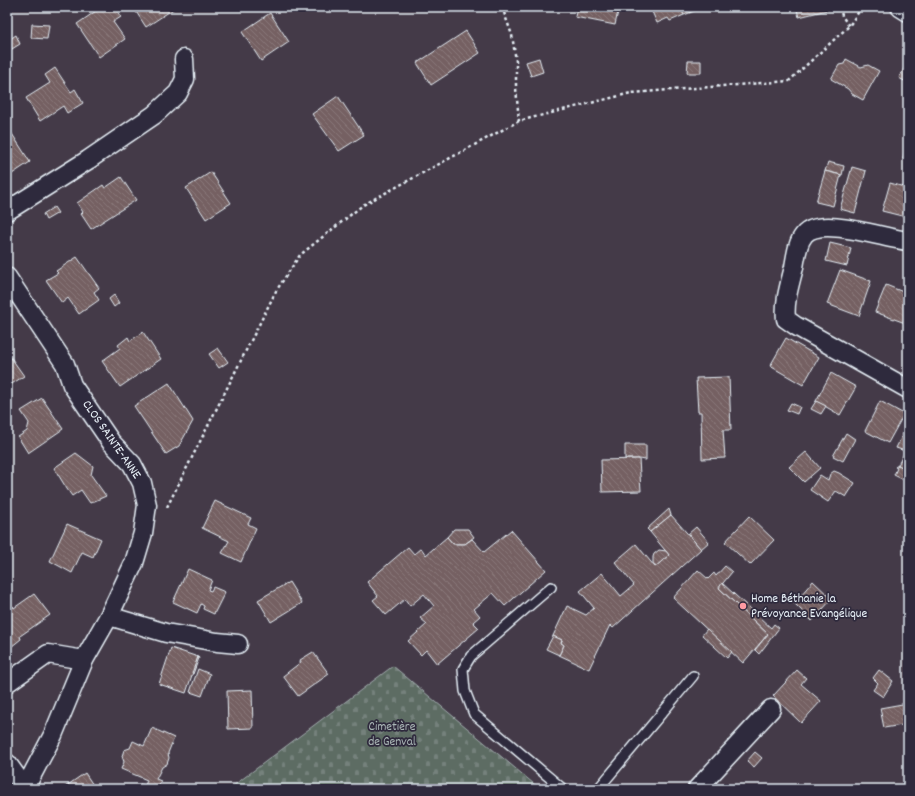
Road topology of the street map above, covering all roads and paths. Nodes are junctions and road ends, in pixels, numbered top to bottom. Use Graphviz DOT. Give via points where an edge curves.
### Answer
graph roads {
  1 [pos="502,7"];
  2 [pos="840,7"];
  3 [pos="862,7"];
  4 [pos="900,7"];
  5 [pos="908,12"];
  6 [pos="849,26"];
  7 [pos="184,59"];
  8 [pos="519,121"];
  9 [pos="7,211"];
  10 [pos="908,241"];
  11 [pos="7,277"];
  12 [pos="908,389"];
  13 [pos="145,519"];
  14 [pos="551,587"];
  15 [pos="109,616"];
  16 [pos="238,644"];
  17 [pos="84,660"];
  18 [pos="693,676"];
  19 [pos="7,683"];
  20 [pos="771,709"];
  21 [pos="7,763"];
  22 [pos="562,789"];
  23 [pos="598,789"];
  24 [pos="697,789"];
  1 -- 8 [label="path" via="512,35 516,61"];
  2 -- 6 [label="path" via="842,16"];
  3 -- 6 [label="path"];
  4 -- 5 [label="street"];
  6 -- 8 [label="path" via="789,81 631,93"];
  7 -- 9 [label="street" via="185,79 178,93 154,115"];
  8 -- 13 [label="path" via="363,205 300,255 276,291 168,506"];
  10 -- 12 [label="street" via="837,227 817,227 804,234 798,247 785,307 786,318 796,326"];
  11 -- 13 [label="street, CLOS SAINTE-ANNE" via="65,364 72,385 111,442 132,464 142,483 147,505"];
  13 -- 15 [label="street, CLOS SAINTE-ANNE" via="134,563"];
  14 -- 22 [label="lane" via="471,656 464,669 465,691 474,714"];
  15 -- 16 [label="street" via="166,633"];
  15 -- 17 [label="street, CLOS SAINTE-ANNE"];
  17 -- 19 [label="street" via="48,654"];
  17 -- 21 [label="street, CLOS SAINTE-ANNE" via="53,735 25,788"];
  18 -- 23 [label="lane"];
  20 -- 24 [label="street"];
}
